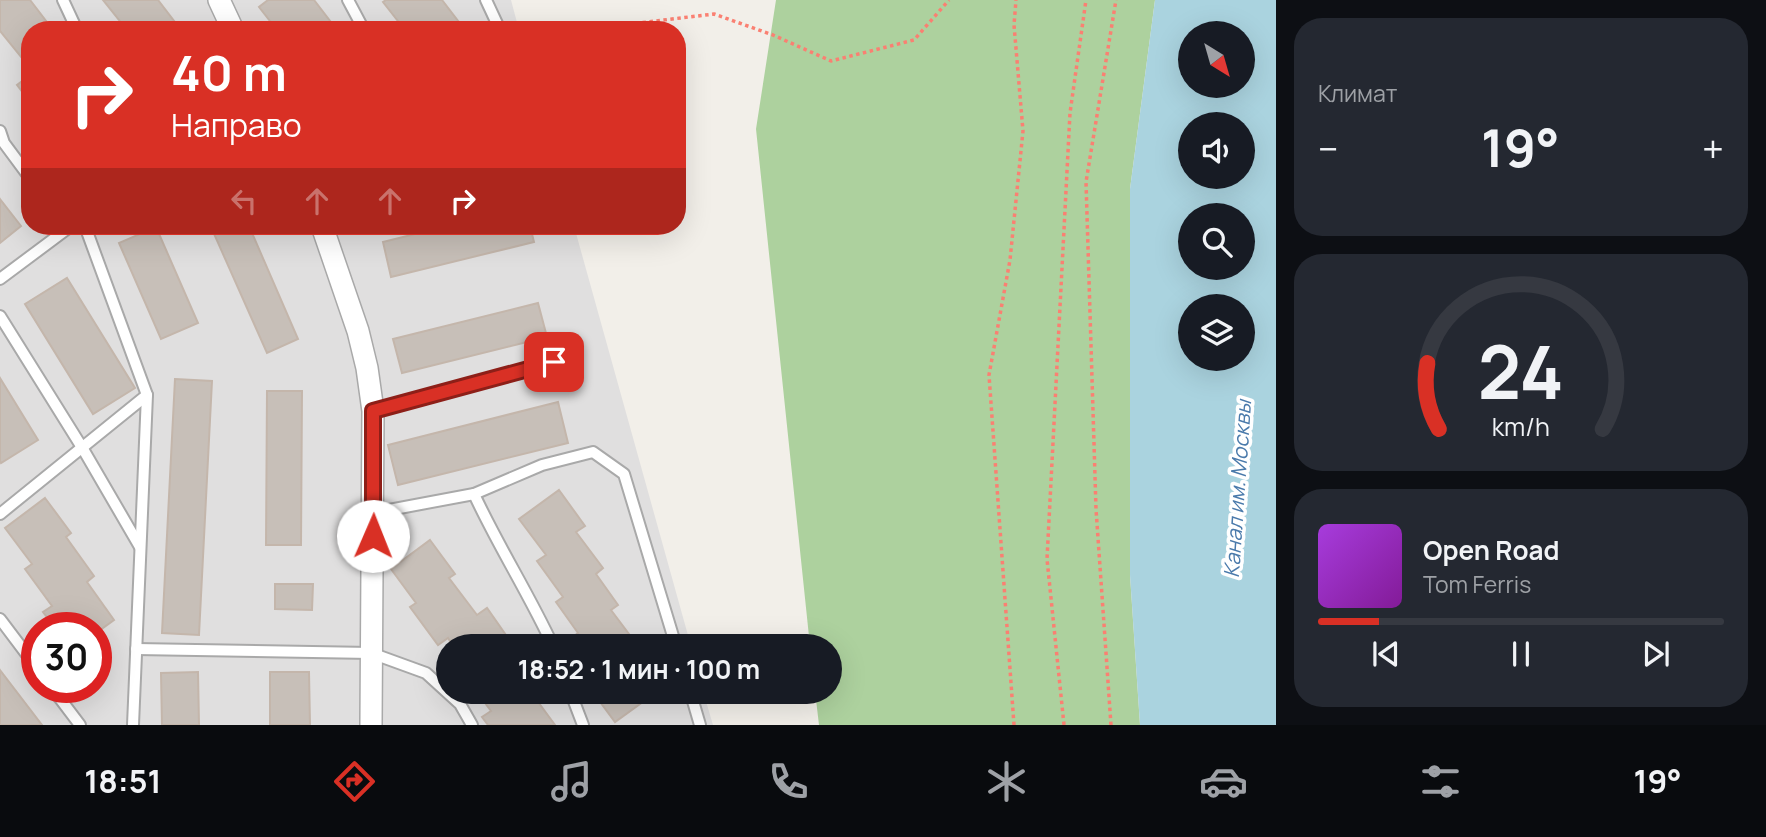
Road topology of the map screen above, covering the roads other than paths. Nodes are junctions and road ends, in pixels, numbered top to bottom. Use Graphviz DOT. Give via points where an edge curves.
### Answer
graph roads {
  1 [pos="63,0"];
  2 [pos="219,0"];
  3 [pos="348,0"];
  4 [pos="486,0"];
  5 [pos="73,21"];
  6 [pos="229,21"];
  7 [pos="359,21"];
  8 [pos="496,21"];
  9 [pos="0,131"];
  10 [pos="21,166"];
  11 [pos="57,235"];
  12 [pos="88,235"];
  13 [pos="324,235"];
  14 [pos="0,279"];
  15 [pos="0,316"];
  16 [pos="554,362"];
  17 [pos="147,395"];
  18 [pos="373,411"];
  19 [pos="83,449"];
  20 [pos="474,494"];
  21 [pos="373,513"];
  22 [pos="0,514"];
  23 [pos="140,547"];
  24 [pos="0,619"];
  25 [pos="547,634"];
  26 [pos="672,634"];
  27 [pos="21,647"];
  28 [pos="136,649"];
  29 [pos="371,653"];
  30 [pos="63,703"];
  31 [pos="575,704"];
  32 [pos="694,704"];
  33 [pos="80,725"];
  34 [pos="133,725"];
  35 [pos="371,725"];
  36 [pos="472,725"];
  37 [pos="583,725"];
  38 [pos="700,725"];
  1 -- 5 [label="lane"];
  2 -- 6 [label="street"];
  3 -- 7 [label="lane"];
  4 -- 8 [label="lane"];
  9 -- 10 [label="lane"];
  11 -- 14 [label="lane"];
  12 -- 17 [label="lane"];
  13 -- 18 [label="street" via="358,331"];
  15 -- 19 [label="lane"];
  16 -- 18 [label="lane"];
  17 -- 19 [label="lane"];
  17 -- 23 [label="lane"];
  18 -- 21 [label="street"];
  19 -- 22 [label="lane"];
  19 -- 23 [label="lane"];
  20 -- 21 [label="lane"];
  20 -- 25 [label="lane"];
  20 -- 26 [label="lane" via="567,458 593,452 606,459 624,474"];
  21 -- 29 [label="street"];
  23 -- 28 [label="lane"];
  24 -- 27 [label="lane"];
  28 -- 29 [label="lane"];
  28 -- 34 [label="lane"];
  29 -- 35 [label="street"];
  29 -- 36 [label="lane" via="426,673 460,704"];
  30 -- 33 [label="lane"];
  31 -- 37 [label="lane"];
  32 -- 38 [label="lane"];
}
